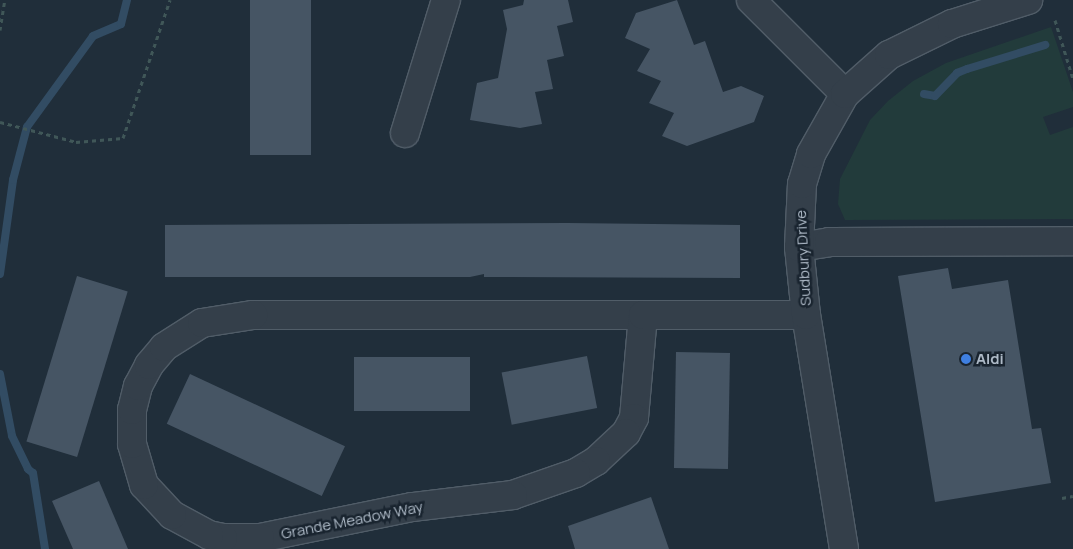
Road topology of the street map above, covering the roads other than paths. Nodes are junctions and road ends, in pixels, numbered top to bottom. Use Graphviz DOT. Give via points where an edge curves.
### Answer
graph roads {
  1 [pos="446,0"];
  2 [pos="751,0"];
  3 [pos="1028,0"];
  4 [pos="845,94"];
  5 [pos="405,132"];
  6 [pos="1073,241"];
  7 [pos="799,247"];
  8 [pos="642,316"];
  9 [pos="806,316"];
  10 [pos="844,549"];
  1 -- 5 [label="street"];
  2 -- 4 [label="street"];
  3 -- 4 [label="street, Sudbury Drive" via="919,38 889,55"];
  4 -- 7 [label="street, Sudbury Drive" via="820,133 802,184"];
  6 -- 7 [label="street" via="829,242"];
  7 -- 9 [label="street, Sudbury Drive"];
  8 -- 8 [label="street, Grande Meadow Way" via="253,315 202,323 164,347 138,386 132,410 136,466 144,484 172,515 186,525 224,538 260,538 412,507 513,495 576,473 602,456 626,434 634,418 638,398"];
  8 -- 9 [label="street, Grande Meadow Way"];
  9 -- 10 [label="street, Sudbury Drive"];
}
